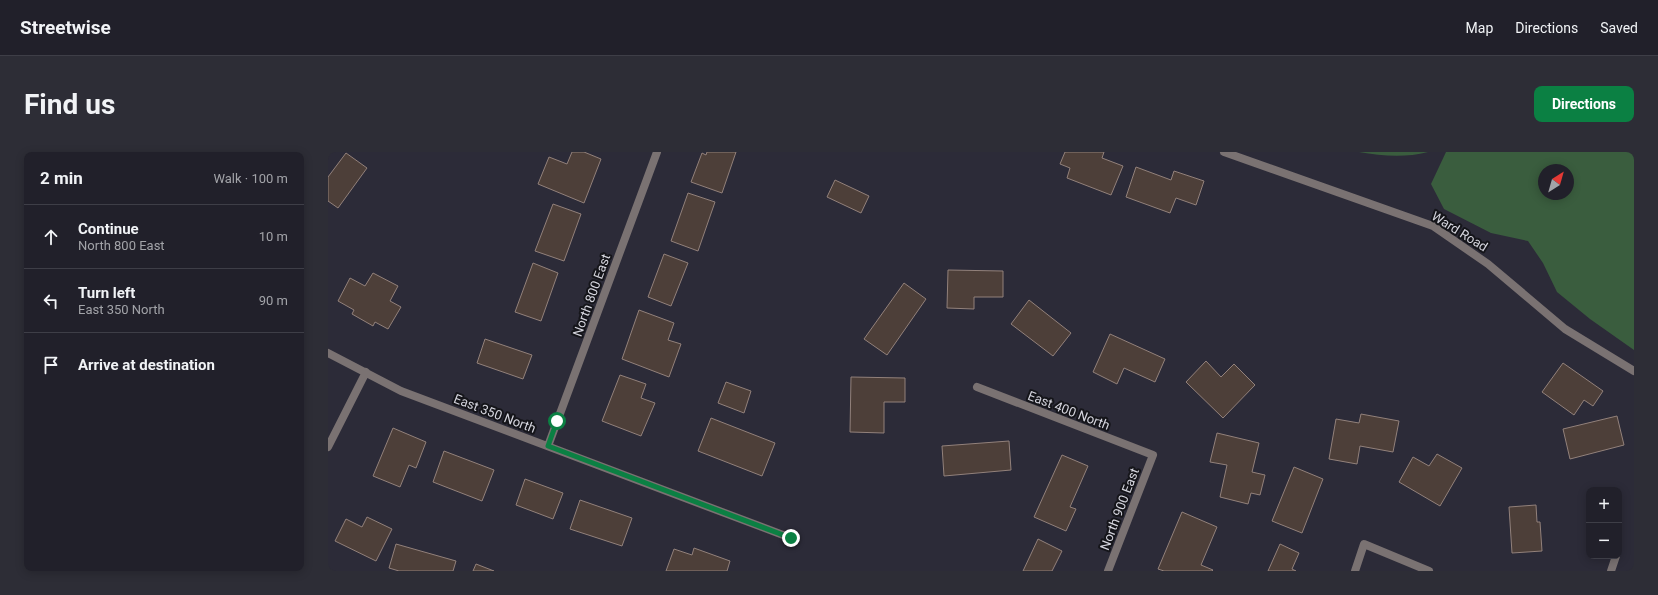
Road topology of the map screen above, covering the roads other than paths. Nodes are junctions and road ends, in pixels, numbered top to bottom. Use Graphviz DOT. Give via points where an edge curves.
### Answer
graph roads {
  1 [pos="657,152"];
  2 [pos="1224,152"];
  3 [pos="328,353"];
  4 [pos="1634,371"];
  5 [pos="366,372"];
  6 [pos="977,387"];
  7 [pos="328,446"];
  8 [pos="548,446"];
  9 [pos="1153,455"];
  10 [pos="791,538"];
  11 [pos="1615,559"];
  12 [pos="1108,571"];
  13 [pos="1355,571"];
  14 [pos="1429,571"];
  15 [pos="1611,571"];
  1 -- 8 [label="street, North 800 East"];
  2 -- 4 [label="street, Ward Road" via="1433,226 1488,264 1565,330"];
  3 -- 5 [label="street, East 350 North"];
  5 -- 7 [label="street"];
  5 -- 8 [label="street, East 350 North" via="401,391"];
  6 -- 9 [label="street, East 400 North"];
  8 -- 10 [label="street, East 350 North"];
  9 -- 12 [label="street, North 900 East"];
  11 -- 15 [label="street"];
  13 -- 14 [label="street" via="1364,544"];
}
